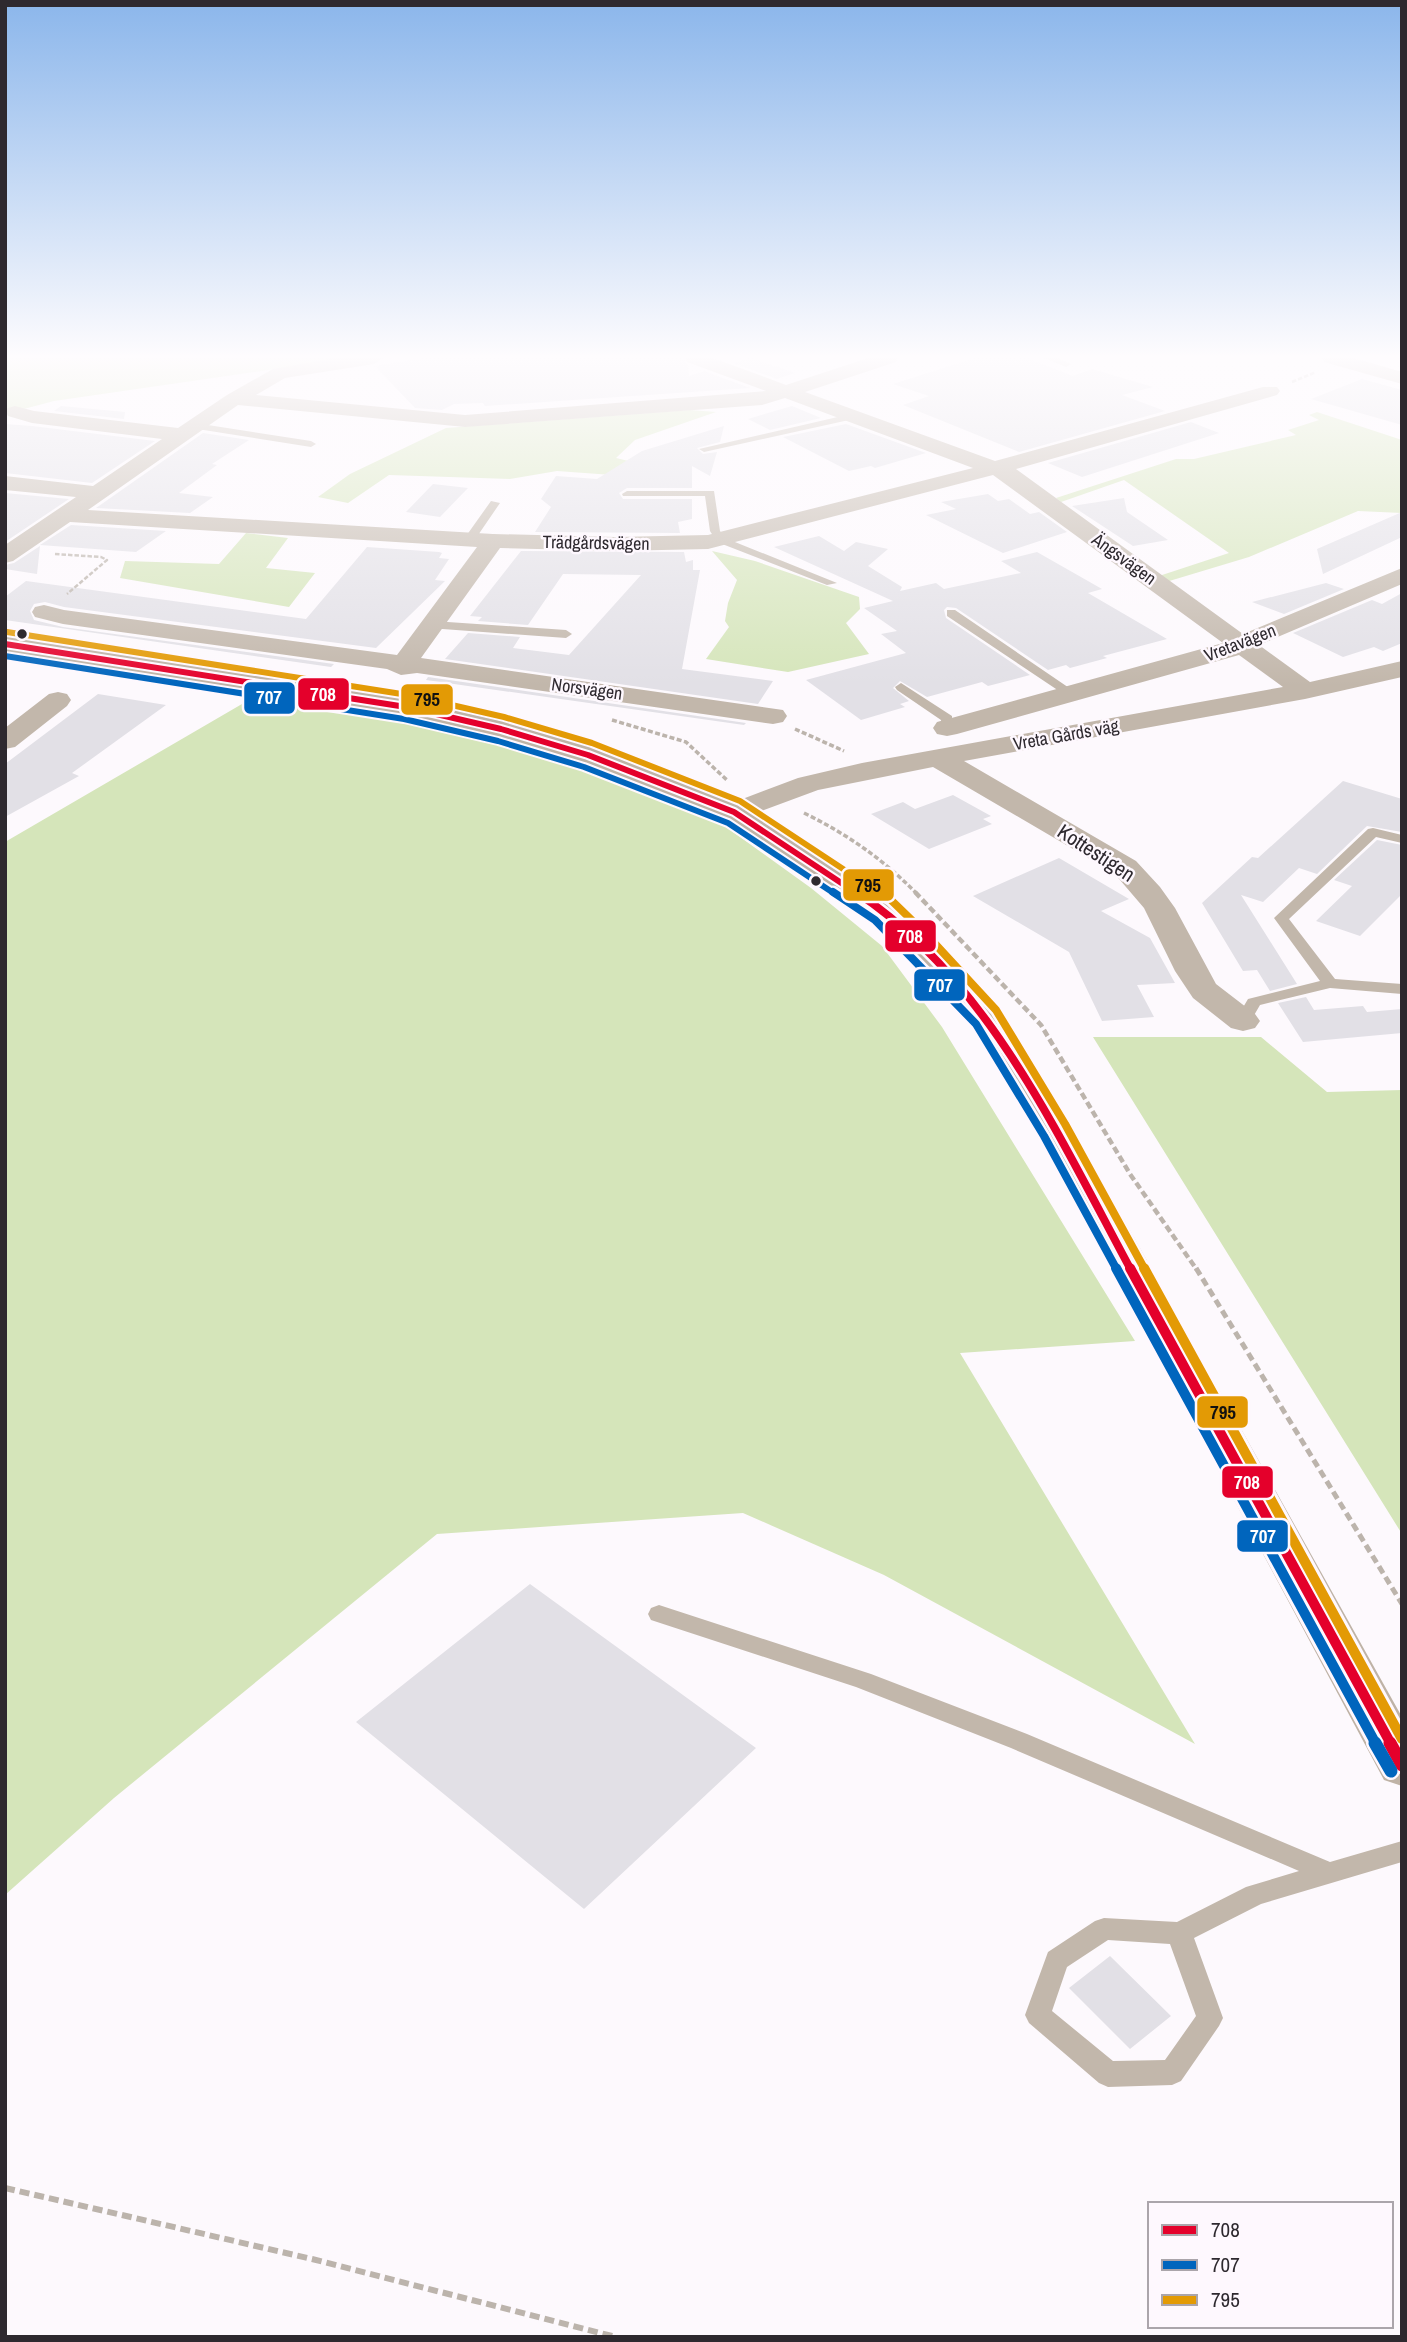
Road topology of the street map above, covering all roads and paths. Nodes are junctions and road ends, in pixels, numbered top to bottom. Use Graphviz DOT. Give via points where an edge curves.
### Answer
graph roads {
  1 [pos="134,467"];
  2 [pos="996,468"];
  3 [pos="5,483"];
  4 [pos="97,493"];
  5 [pos="627,494"];
  6 [pos="495,503"];
  7 [pos="66,514"];
  8 [pos="482,540"];
  9 [pos="721,540"];
  10 [pos="9,553"];
  11 [pos="1402,575"];
  12 [pos="831,583"];
  13 [pos="44,612"];
  14 [pos="951,613"];
  15 [pos="433,625"];
  16 [pos="566,634"];
  17 [pos="5,644"];
  18 [pos="1238,645"];
  19 [pos="401,667"];
  20 [pos="1402,669"];
  21 [pos="901,687"];
  22 [pos="1305,691"];
  23 [pos="1072,694"];
  24 [pos="58,699"];
  25 [pos="773,716"];
  26 [pos="947,727"];
  27 [pos="5,741"];
  28 [pos="848,754"];
  29 [pos="937,757"];
  30 [pos="734,811"];
  31 [pos="1402,839"];
  32 [pos="1330,983"];
  33 [pos="1402,989"];
  34 [pos="1243,1021"];
  35 [pos="659,1615"];
  36 [pos="1402,1765"];
  37 [pos="1402,1851"];
  38 [pos="1328,1872"];
  39 [pos="1179,1933"];
  40 [pos="5,2188"];
  41 [pos="616,2337"];
  1 -- 4 [label="street"];
  2 -- 9 [label="street, Trädgårdsvägen"];
  2 -- 18 [label="street, Ängsvägen"];
  3 -- 4 [label="street"];
  4 -- 7 [label="street"];
  5 -- 9 [label="lane" via="710,494 715,531"];
  6 -- 8 [label="lane"];
  7 -- 8 [label="street, Trädgårdsvägen"];
  7 -- 10 [label="street"];
  8 -- 9 [label="street, Trädgårdsvägen" via="692,544"];
  8 -- 15 [label="street"];
  9 -- 12 [label="lane"];
  10 -- 13 [label="path" via="107,560"];
  11 -- 18 [label="street, Vretavägen"];
  13 -- 19 [label="street, Norsvägen" via="395,662"];
  14 -- 23 [label="lane"];
  15 -- 16 [label="lane"];
  15 -- 19 [label="street"];
  17 -- 30 [label="main road" via="406,708 488,726 588,755"];
  18 -- 22 [label="street, Ängsvägen"];
  18 -- 23 [label="street, Vretavägen" via="1228,652"];
  19 -- 25 [label="street, Norsvägen" via="417,665"];
  20 -- 22 [label="street, Vreta Gårds väg"];
  21 -- 26 [label="lane" via="947,719"];
  22 -- 29 [label="street, Vreta Gårds väg"];
  23 -- 26 [label="street, Vretavägen"];
  24 -- 27 [label="street"];
  25 -- 28 [label="path"];
  29 -- 30 [label="street, Vreta Gårds väg" via="808,784"];
  29 -- 34 [label="street, Kottestigen" via="1138,877 1202,988"];
  30 -- 36 [label="main road" via="883,910 986,1017 1055,1130"];
  31 -- 32 [label="lane" via="1373,832 1280,918"];
  32 -- 33 [label="lane"];
  32 -- 34 [label="lane" via="1254,1002"];
  35 -- 38 [label="lane" via="889,1690"];
  37 -- 38 [label="lane"];
  38 -- 39 [label="lane" via="1255,1895"];
  39 -- 39 [label="lane" via="1210,2018 1172,2072 1108,2074 1038,2015 1057,1960 1104,1929"];
  40 -- 41 [label="path" via="394,2278"];
}
